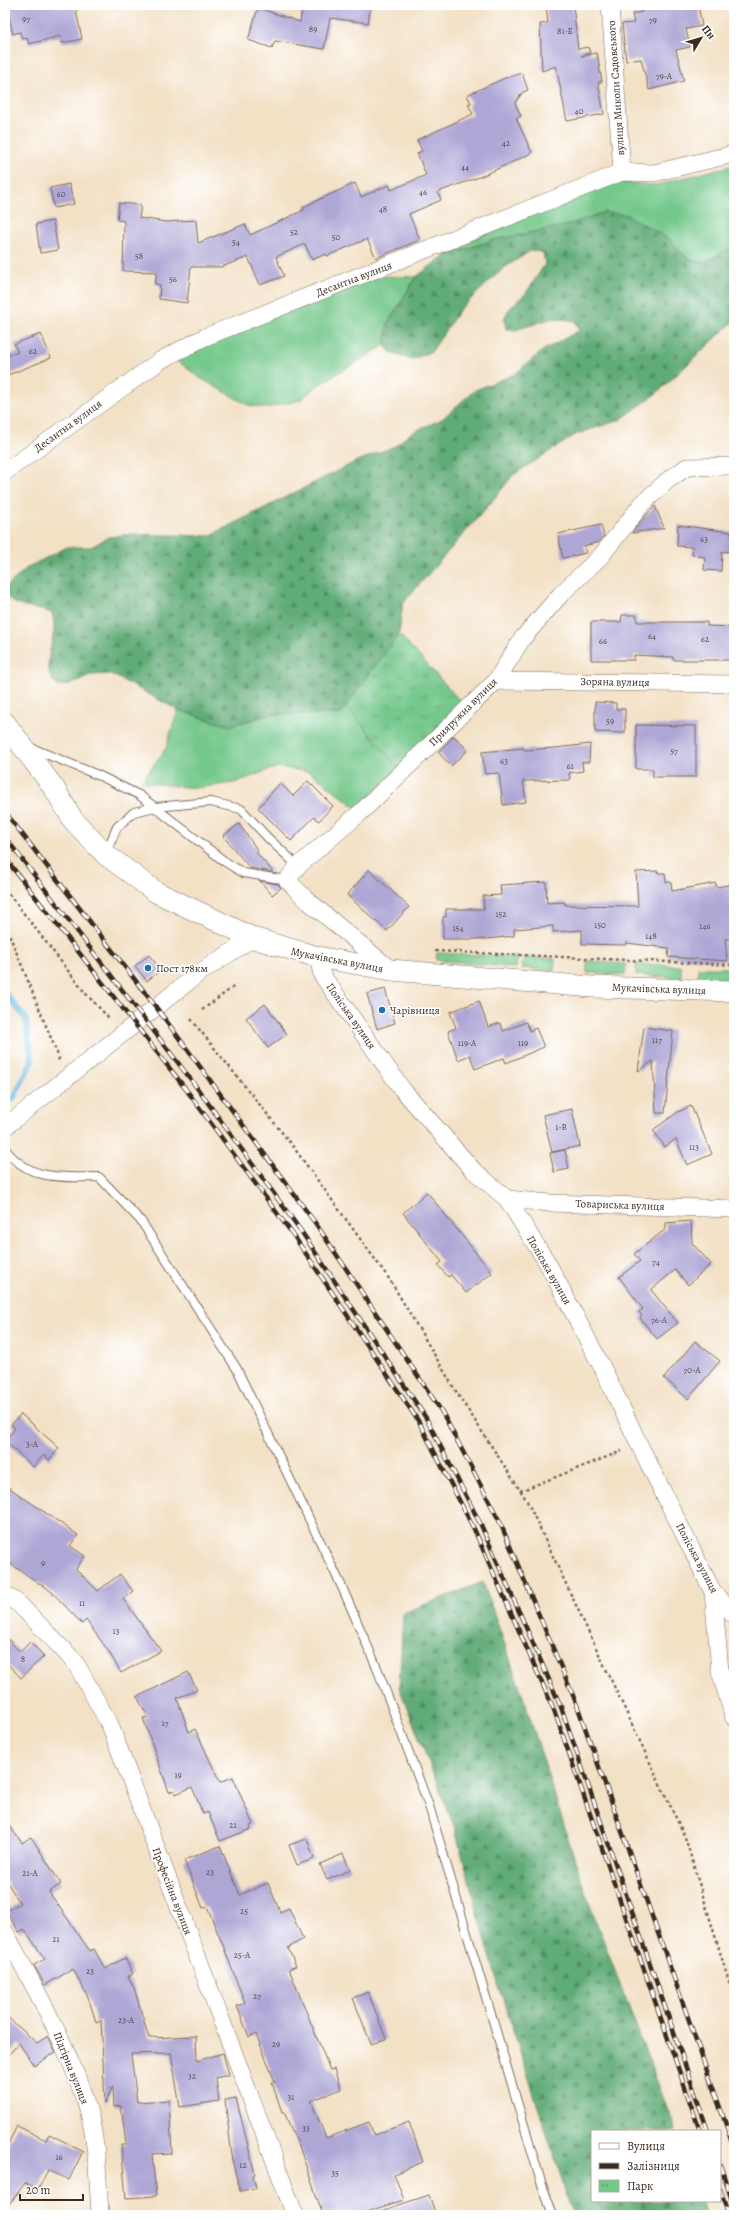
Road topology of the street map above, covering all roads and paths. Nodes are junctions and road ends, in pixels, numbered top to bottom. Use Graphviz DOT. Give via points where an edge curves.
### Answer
graph roads {
  1 [pos="610,5"];
  2 [pos="734,154"];
  3 [pos="622,172"];
  4 [pos="734,466"];
  5 [pos="5,472"];
  6 [pos="496,681"];
  7 [pos="734,684"];
  8 [pos="5,723"];
  9 [pos="20,743"];
  10 [pos="156,807"];
  11 [pos="106,854"];
  12 [pos="298,866"];
  13 [pos="287,880"];
  14 [pos="5,889"];
  15 [pos="5,924"];
  16 [pos="253,938"];
  17 [pos="430,950"];
  18 [pos="318,957"];
  19 [pos="734,965"];
  20 [pos="391,970"];
  21 [pos="236,985"];
  22 [pos="734,991"];
  23 [pos="202,1010"];
  24 [pos="190,1019"];
  25 [pos="124,1033"];
  26 [pos="50,1092"];
  27 [pos="5,1127"];
  28 [pos="5,1150"];
  29 [pos="507,1199"];
  30 [pos="734,1208"];
  31 [pos="638,1444"];
  32 [pos="520,1490"];
  33 [pos="713,1592"];
  34 [pos="5,1595"];
  35 [pos="734,1615"];
  36 [pos="734,1718"];
  37 [pos="5,1932"];
  38 [pos="734,1998"];
  39 [pos="100,2215"];
  40 [pos="295,2215"];
  41 [pos="553,2215"];
  1 -- 3 [label="street, вулиця Миколи Садовського"];
  2 -- 3 [label="street, Десантна вулиця" via="654,173"];
  3 -- 5 [label="street, Десантна вулиця" via="205,337 161,360"];
  4 -- 6 [label="street, Прияружна вулиця" via="687,467 668,480 642,504 601,556 560,594 522,639"];
  6 -- 7 [label="street, Зоряна вулиця"];
  6 -- 12 [label="street, Прияружна вулиця" via="360,813"];
  8 -- 9 [label="street, Мукачівська вулиця"];
  9 -- 10 [label="lane" via="100,776 139,795"];
  9 -- 11 [label="street, Мукачівська вулиця" via="54,788 73,820"];
  10 -- 11 [label="lane" via="134,812 117,827"];
  10 -- 12 [label="lane" via="211,802 241,809"];
  10 -- 13 [label="lane" via="243,873"];
  11 -- 16 [label="street, Мукачівська вулиця" via="156,892"];
  12 -- 13 [label="street, Прияружна вулиця"];
  13 -- 20 [label="street"];
  14 -- 25 [label="path" via="86,994"];
  15 -- 26 [label="path" via="58,1058"];
  16 -- 18 [label="street, Мукачівська вулиця"];
  16 -- 25 [label="street" via="199,973"];
  17 -- 19 [label="path"];
  18 -- 20 [label="street, Мукачівська вулиця"];
  18 -- 29 [label="street, Поліська вулиця" via="322,974 402,1089 473,1170"];
  20 -- 22 [label="street, Мукачівська вулиця" via="592,987"];
  21 -- 23 [label="path"];
  24 -- 32 [label="path" via="292,1145 390,1280"];
  25 -- 26 [label="street"];
  26 -- 27 [label="street"];
  28 -- 41 [label="lane" via="13,1160 33,1173 64,1177 100,1177 141,1221 238,1369 348,1600 377,1668 426,1799"];
  29 -- 30 [label="street, Товариська вулиця" via="550,1203"];
  29 -- 31 [label="street, Поліська вулиця" via="548,1264 603,1369"];
  31 -- 32 [label="path"];
  31 -- 33 [label="street, Поліська вулиця"];
  32 -- 38 [label="path" via="685,1837"];
  33 -- 35 [label="street, Поліська вулиця"];
  33 -- 36 [label="street" via="720,1671"];
  34 -- 40 [label="street, Професійна вулиця" via="19,1604 75,1662 110,1725"];
  37 -- 39 [label="street, Підгірна вулиця" via="47,2012 87,2104 98,2168"];
}
